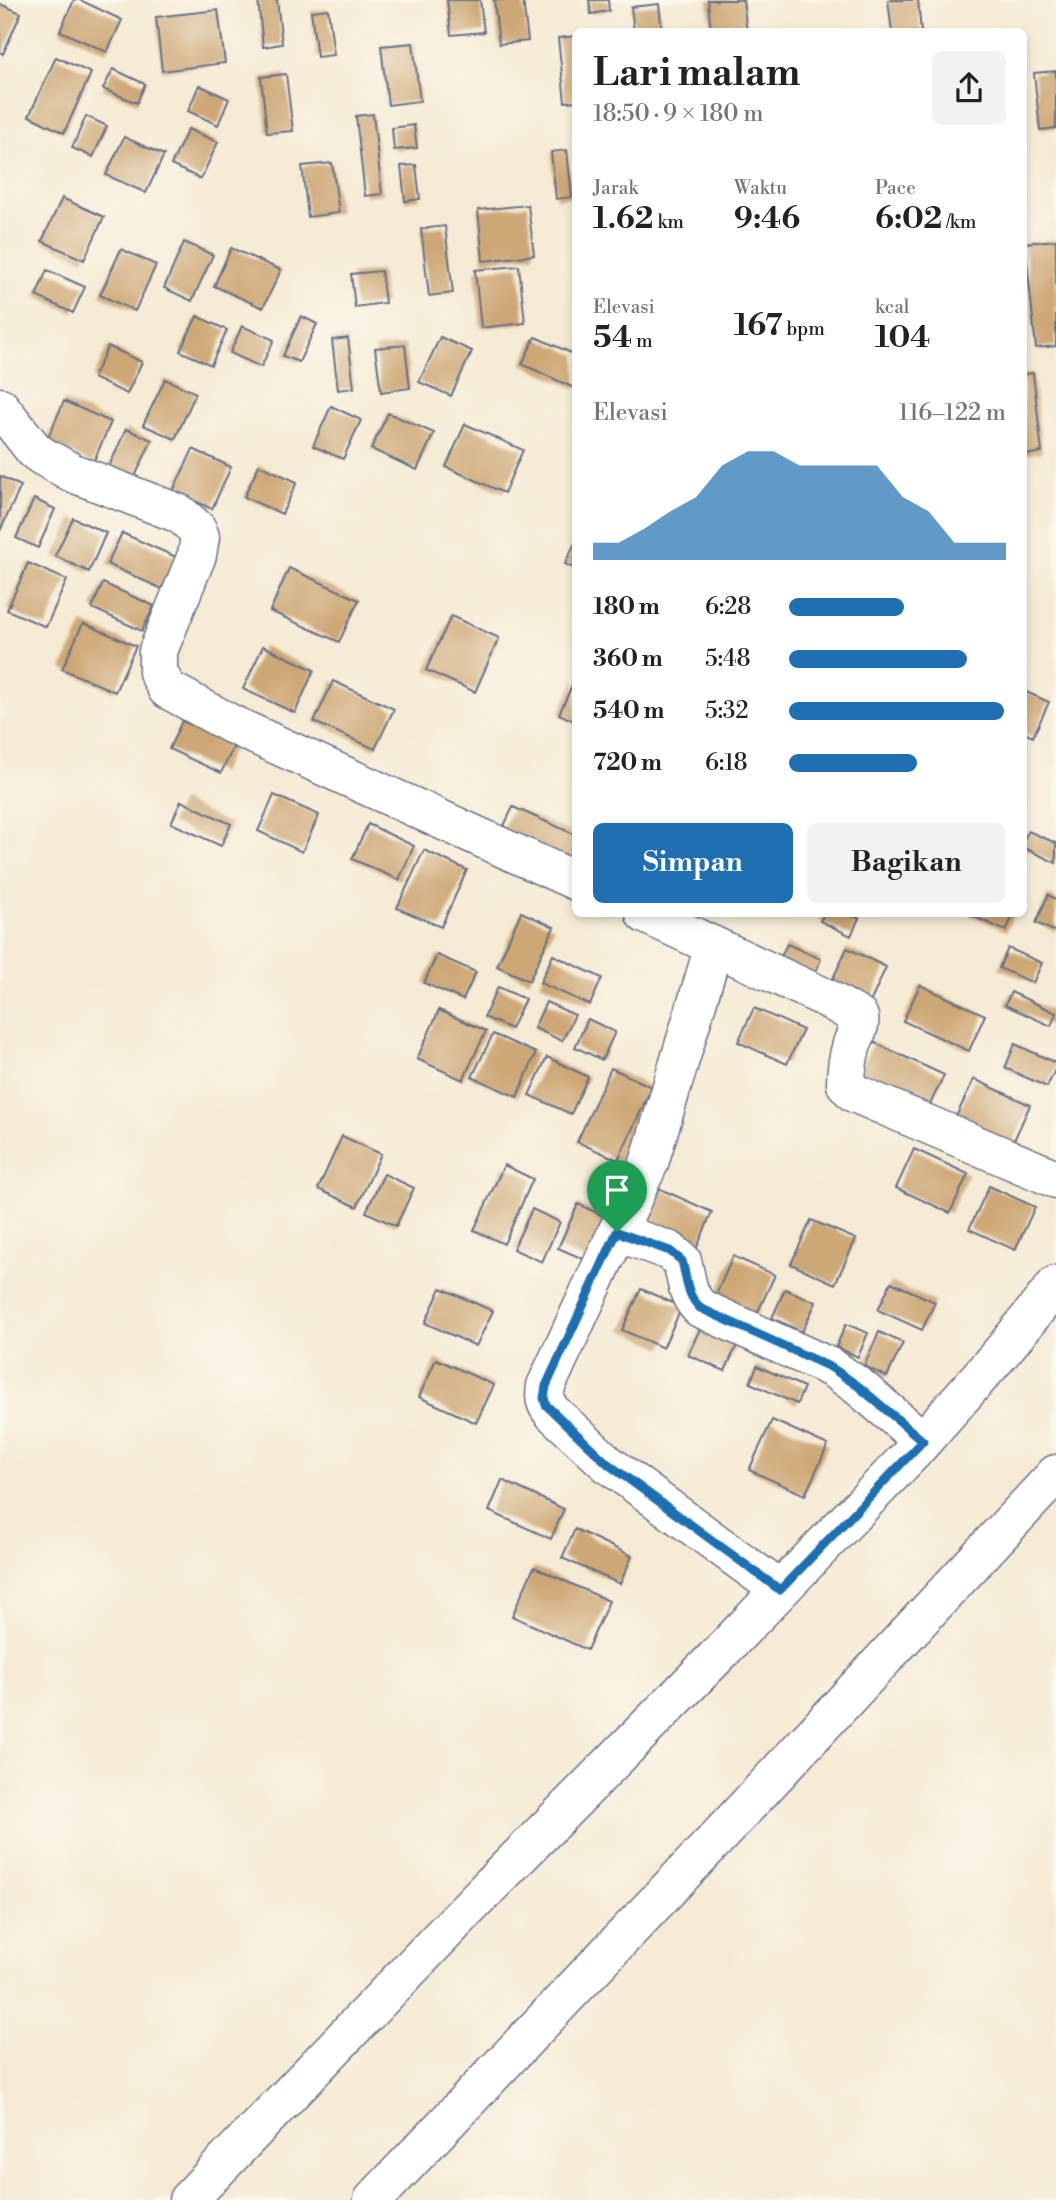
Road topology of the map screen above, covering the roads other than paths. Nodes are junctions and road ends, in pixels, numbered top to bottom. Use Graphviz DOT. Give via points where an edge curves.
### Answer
graph roads {
  1 [pos="0,407"];
  2 [pos="572,879"];
  3 [pos="651,917"];
  4 [pos="714,946"];
  5 [pos="1056,1179"];
  6 [pos="617,1232"];
  7 [pos="1056,1285"];
  8 [pos="923,1441"];
  9 [pos="1056,1474"];
  10 [pos="780,1590"];
  11 [pos="188,2200"];
  12 [pos="373,2200"];
  1 -- 2 [label="street" via="42,456 72,473 180,514 197,529 197,555 158,651 158,673 167,689 231,724"];
  3 -- 4 [label="street"];
  4 -- 5 [label="street" via="859,1017 846,1071 846,1084 854,1093"];
  4 -- 6 [label="street" via="649,1163"];
  6 -- 8 [label="street" via="670,1251 682,1261 686,1288 700,1308 832,1368"];
  6 -- 10 [label="street" via="546,1386 546,1405 608,1464"];
  7 -- 8 [label="street"];
  8 -- 10 [label="street"];
  9 -- 12 [label="street"];
  10 -- 11 [label="street"];
}
